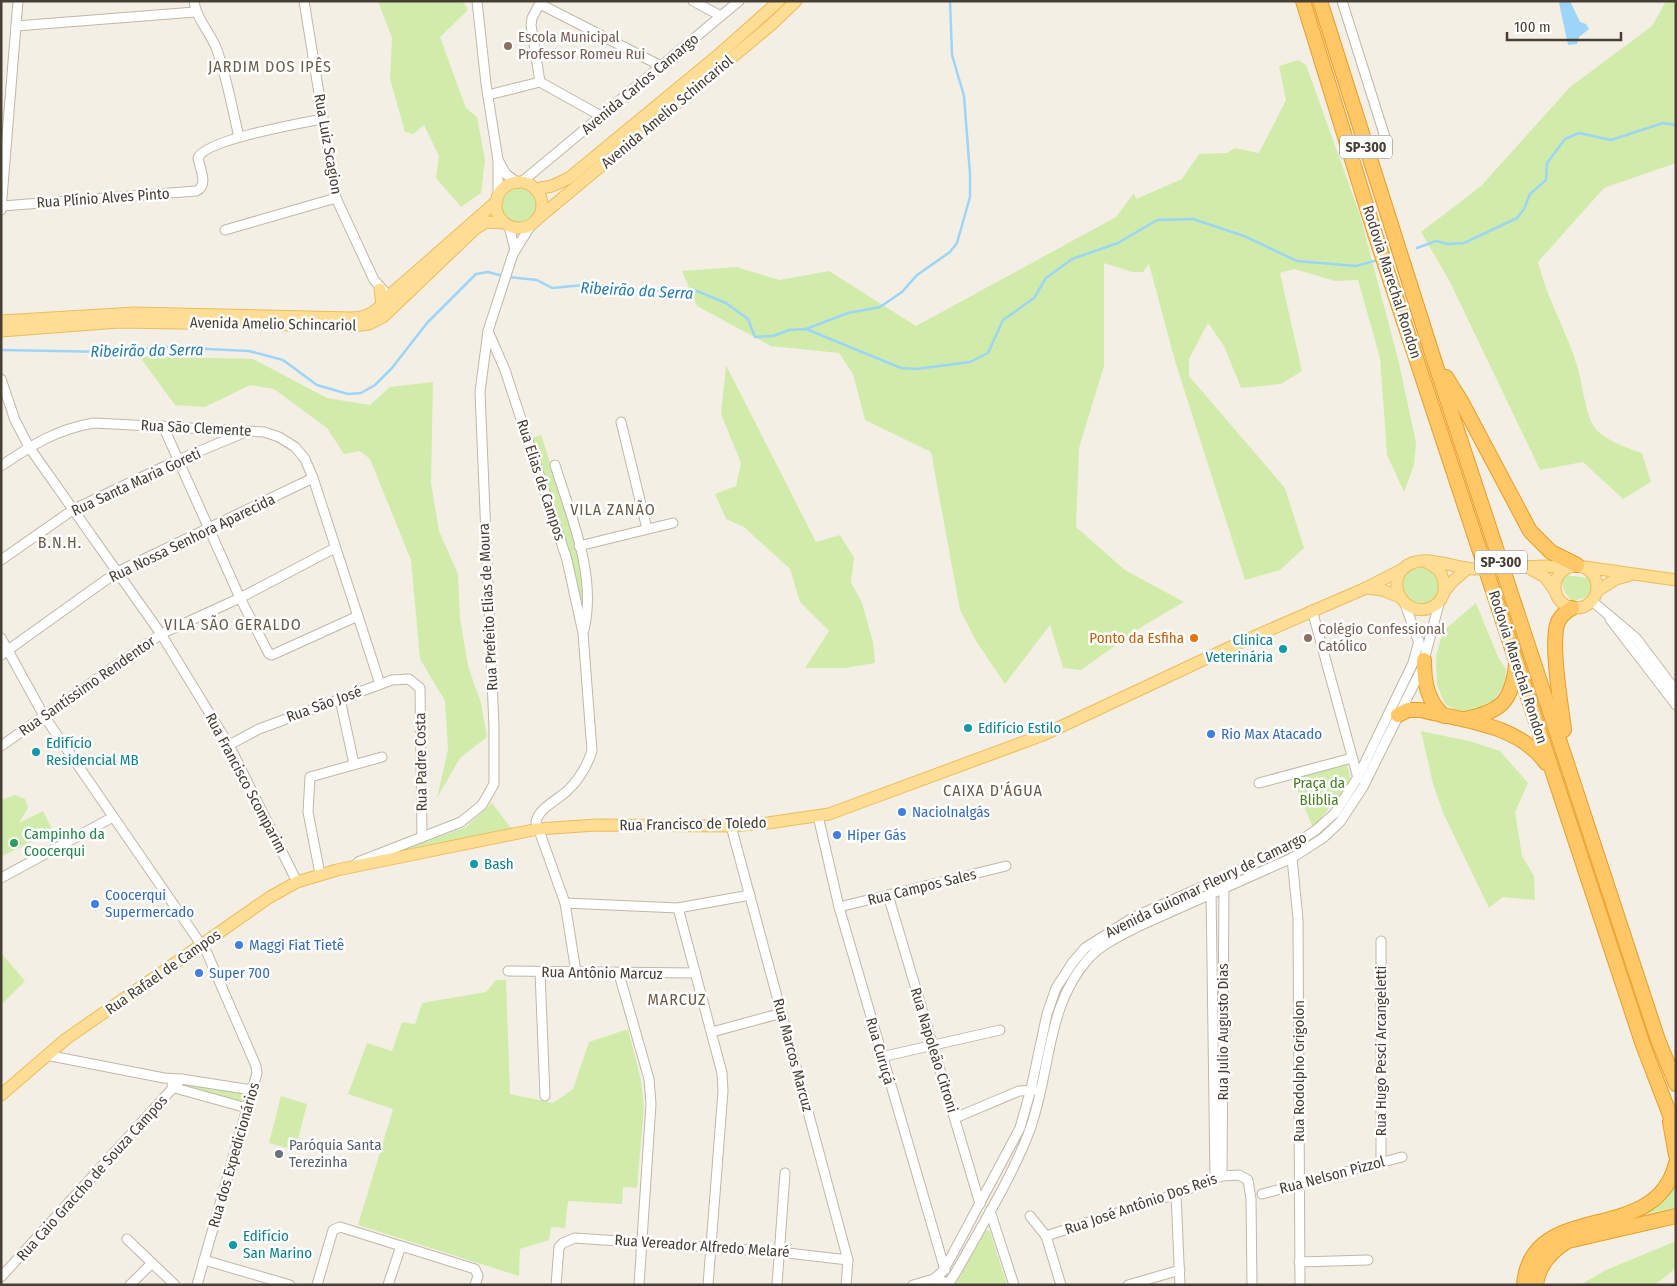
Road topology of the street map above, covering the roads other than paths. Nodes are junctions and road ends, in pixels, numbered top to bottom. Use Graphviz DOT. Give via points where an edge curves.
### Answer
graph roads {
  1 [pos="18,1"];
  2 [pos="194,1"];
  3 [pos="304,1"];
  4 [pos="477,1"];
  5 [pos="693,1"];
  6 [pos="739,1"];
  7 [pos="779,1"];
  8 [pos="796,1"];
  9 [pos="1303,1"];
  10 [pos="1320,1"];
  11 [pos="1342,1"];
  12 [pos="540,3"];
  13 [pos="196,12"];
  14 [pos="721,16"];
  15 [pos="16,26"];
  16 [pos="661,66"];
  17 [pos="540,82"];
  18 [pos="488,95"];
  19 [pos="601,116"];
  20 [pos="322,119"];
  21 [pos="239,137"];
  22 [pos="1370,158"];
  23 [pos="498,160"];
  24 [pos="540,168"];
  25 [pos="518,183"];
  26 [pos="534,188"];
  27 [pos="336,198"];
  28 [pos="498,199"];
  29 [pos="2,206"];
  30 [pos="1,212"];
  31 [pos="534,222"];
  32 [pos="507,224"];
  33 [pos="225,230"];
  34 [pos="514,252"];
  35 [pos="382,288"];
  36 [pos="404,290"];
  37 [pos="1,321"];
  38 [pos="1,331"];
  39 [pos="488,331"];
  40 [pos="1434,360"];
  41 [pos="1,378"];
  42 [pos="621,422"];
  43 [pos="163,426"];
  44 [pos="251,430"];
  45 [pos="29,447"];
  46 [pos="178,460"];
  47 [pos="555,465"];
  48 [pos="1,466"];
  49 [pos="313,478"];
  50 [pos="74,509"];
  51 [pos="673,522"];
  52 [pos="209,529"];
  53 [pos="647,529"];
  54 [pos="580,546"];
  55 [pos="336,548"];
  56 [pos="1,560"];
  57 [pos="1425,562"];
  58 [pos="1523,567"];
  59 [pos="1576,567"];
  60 [pos="1403,569"];
  61 [pos="1470,569"];
  62 [pos="117,572"];
  63 [pos="1640,576"];
  64 [pos="1676,580"];
  65 [pos="1366,588"];
  66 [pos="1555,592"];
  67 [pos="1594,596"];
  68 [pos="1442,597"];
  69 [pos="240,598"];
  70 [pos="1402,601"];
  71 [pos="1572,608"];
  72 [pos="1312,610"];
  73 [pos="358,616"];
  74 [pos="583,633"];
  75 [pos="161,634"];
  76 [pos="1,638"];
  77 [pos="1419,640"];
  78 [pos="4,652"];
  79 [pos="1516,661"];
  80 [pos="1424,662"];
  81 [pos="380,684"];
  82 [pos="420,688"];
  83 [pos="1674,696"];
  84 [pos="340,699"];
  85 [pos="1398,715"];
  86 [pos="44,716"];
  87 [pos="1444,716"];
  88 [pos="1462,720"];
  89 [pos="229,745"];
  90 [pos="1,746"];
  91 [pos="382,758"];
  92 [pos="1352,758"];
  93 [pos="1568,763"];
  94 [pos="354,764"];
  95 [pos="1552,771"];
  96 [pos="1358,777"];
  97 [pos="1259,783"];
  98 [pos="1363,787"];
  99 [pos="818,816"];
  100 [pos="113,817"];
  101 [pos="731,826"];
  102 [pos="538,829"];
  103 [pos="422,837"];
  104 [pos="1292,858"];
  105 [pos="1006,866"];
  106 [pos="337,870"];
  107 [pos="320,874"];
  108 [pos="1224,876"];
  109 [pos="1,878"];
  110 [pos="297,882"];
  111 [pos="1210,883"];
  112 [pos="1224,887"];
  113 [pos="1212,893"];
  114 [pos="750,895"];
  115 [pos="888,895"];
  116 [pos="565,903"];
  117 [pos="839,907"];
  118 [pos="678,908"];
  119 [pos="1381,941"];
  120 [pos="202,945"];
  121 [pos="508,971"];
  122 [pos="540,972"];
  123 [pos="576,972"];
  124 [pos="695,973"];
  125 [pos="619,974"];
  126 [pos="782,1013"];
  127 [pos="1000,1030"];
  128 [pos="712,1032"];
  129 [pos="1658,1040"];
  130 [pos="933,1045"];
  131 [pos="46,1055"];
  132 [pos="881,1058"];
  133 [pos="1676,1065"];
  134 [pos="164,1078"];
  135 [pos="182,1079"];
  136 [pos="1676,1084"];
  137 [pos="175,1088"];
  138 [pos="252,1090"];
  139 [pos="1036,1091"];
  140 [pos="1,1095"];
  141 [pos="545,1096"];
  142 [pos="247,1108"];
  143 [pos="1667,1112"];
  144 [pos="955,1118"];
  145 [pos="1676,1131"];
  146 [pos="1676,1155"];
  147 [pos="1402,1157"];
  148 [pos="1381,1162"];
  149 [pos="1676,1163"];
  150 [pos="785,1173"];
  151 [pos="1219,1178"];
  152 [pos="1300,1183"];
  153 [pos="1176,1194"];
  154 [pos="1262,1194"];
  155 [pos="980,1204"];
  156 [pos="990,1211"];
  157 [pos="1030,1216"];
  158 [pos="1676,1216"];
  159 [pos="1046,1236"];
  160 [pos="127,1238"];
  161 [pos="642,1242"];
  162 [pos="401,1246"];
  163 [pos="711,1246"];
  164 [pos="779,1252"];
  165 [pos="204,1260"];
  166 [pos="848,1260"];
  167 [pos="1368,1260"];
  168 [pos="1299,1262"];
  169 [pos="152,1263"];
  170 [pos="944,1268"];
  171 [pos="1180,1270"];
  172 [pos="1,1277"];
  173 [pos="934,1280"];
  174 [pos="951,1281"];
  175 [pos="130,1285"];
  176 [pos="174,1285"];
  177 [pos="197,1285"];
  178 [pos="290,1285"];
  179 [pos="317,1285"];
  180 [pos="388,1285"];
  181 [pos="475,1285"];
  182 [pos="556,1285"];
  183 [pos="640,1285"];
  184 [pos="708,1285"];
  185 [pos="777,1285"];
  186 [pos="846,1285"];
  187 [pos="913,1285"];
  188 [pos="1014,1285"];
  189 [pos="1061,1285"];
  190 [pos="1128,1285"];
  191 [pos="1180,1285"];
  192 [pos="1252,1285"];
  193 [pos="1300,1285"];
  194 [pos="1524,1285"];
  195 [pos="1536,1285"];
  1 -- 15 [label="street"];
  2 -- 13 [label="street"];
  3 -- 20 [label="street, Rua Luiz Scagion"];
  4 -- 18 [label="street"];
  5 -- 14 [label="street"];
  6 -- 14 [label="street, Avenida Carlos Camargo"];
  7 -- 26 [label="main road, Avenida Amelio Schincariol" via="569,178 552,186"];
  8 -- 31 [label="main road, Avenida Amelio Schincariol"];
  9 -- 79 [label="highway, Rodovia Marechal Rondon / SP-300" via="1375,234"];
  10 -- 22 [label="highway, Rodovia Marechal Rondon / SP-300"];
  11 -- 22 [label="street" via="1385,137 1381,150"];
  12 -- 16 [label="street"];
  12 -- 17 [label="street" via="531,25"];
  13 -- 15 [label="street"];
  13 -- 21 [label="street" via="217,51"];
  14 -- 16 [label="street, Avenida Carlos Camargo"];
  15 -- 29 [label="street"];
  16 -- 19 [label="street, Avenida Carlos Camargo"];
  17 -- 18 [label="street"];
  17 -- 19 [label="street"];
  18 -- 23 [label="street"];
  19 -- 24 [label="street, Avenida Carlos Camargo"];
  20 -- 21 [label="street"];
  20 -- 27 [label="street, Rua Luiz Scagion"];
  21 -- 29 [label="street, Rua Plínio Alves Pinto" via="200,153 202,187 196,191"];
  22 -- 40 [label="highway, Rodovia Marechal Rondon / SP-300"];
  23 -- 25 [label="street" via="506,174"];
  23 -- 28 [label="street"];
  24 -- 25 [label="street, Avenida Carlos Camargo"];
  24 -- 26 [label="street"];
  25 -- 26 [label="main road"];
  25 -- 28 [label="main road, Avenida Amelio Schincariol" via="508,185"];
  26 -- 31 [label="main road" via="542,208"];
  27 -- 33 [label="street"];
  27 -- 35 [label="street, Rua Luiz Scagion"];
  28 -- 32 [label="main road" via="498,213"];
  28 -- 36 [label="main road, Avenida Amelio Schincariol"];
  29 -- 30 [label="street"];
  31 -- 32 [label="main road, Avenida Amelio Schincariol" via="521,228"];
  31 -- 34 [label="street, Rua Prefeito Elias de Moura"];
  32 -- 34 [label="street"];
  32 -- 36 [label="main road, Avenida Amelio Schincariol" via="491,222 479,225"];
  34 -- 39 [label="street, Rua Prefeito Elias de Moura"];
  35 -- 36 [label="main road, Avenida Amelio Schincariol"];
  35 -- 36 [label="street"];
  35 -- 37 [label="main road, Avenida Amelio Schincariol" via="382,305 373,314 359,318 134,313"];
  36 -- 38 [label="main road, Avenida Amelio Schincariol" via="383,317 361,326 120,322"];
  39 -- 74 [label="street, Rua Elias de Campos" via="505,370 567,560"];
  39 -- 103 [label="street, Rua Prefeito Elias de Moura" via="480,392 494,784 482,805 461,822"];
  40 -- 59 [label="highway" via="1461,401 1530,532 1551,552"];
  40 -- 93 [label="highway, Rodovia Marechal Rondon / SP-300"];
  41 -- 45 [label="street, Rua Francisco Scomparim" via="15,420"];
  42 -- 53 [label="street"];
  43 -- 44 [label="street, Rua São Clemente"];
  43 -- 45 [label="street, Rua São Clemente" via="94,423 70,427"];
  43 -- 46 [label="street"];
  44 -- 46 [label="street, Rua Santa Maria Goreti"];
  44 -- 49 [label="street, Rua São Clemente" via="279,437 295,448 305,459"];
  45 -- 48 [label="street, Rua São Clemente"];
  45 -- 50 [label="street, Rua Francisco Scomparim"];
  46 -- 50 [label="street, Rua Santa Maria Goreti"];
  46 -- 52 [label="street"];
  47 -- 54 [label="street, Rua Elias de Campos"];
  49 -- 52 [label="street, Rua Nossa Senhora Aparecida"];
  49 -- 55 [label="street, Rua São Clemente"];
  50 -- 56 [label="street, Rua Santa Maria Goreti"];
  50 -- 62 [label="street, Rua Francisco Scomparim"];
  51 -- 53 [label="street"];
  52 -- 62 [label="street, Rua Nossa Senhora Aparecida"];
  52 -- 69 [label="street"];
  53 -- 54 [label="street"];
  54 -- 74 [label="street, Rua Elias de Campos" via="586,578 587,612"];
  55 -- 69 [label="street, Rua Santíssimo Rendentor"];
  55 -- 73 [label="street, Rua São Clemente"];
  57 -- 60 [label="main road" via="1417,561"];
  57 -- 61 [label="main road"];
  57 -- 68 [label="main road" via="1444,577"];
  58 -- 59 [label="main road"];
  58 -- 61 [label="main road, bridge"];
  58 -- 66 [label="main road" via="1545,577"];
  59 -- 63 [label="main road"];
  59 -- 66 [label="main road" via="1555,581"];
  59 -- 67 [label="main road" via="1595,577"];
  60 -- 65 [label="main road, Rua Francisco de Toledo"];
  60 -- 70 [label="main road" via="1397,582"];
  61 -- 68 [label="main road" via="1453,581"];
  62 -- 75 [label="street, Rua Francisco Scomparim"];
  62 -- 78 [label="street, Rua Nossa Senhora Aparecida"];
  63 -- 64 [label="main road"];
  63 -- 67 [label="main road" via="1623,576 1607,583"];
  65 -- 70 [label="main road" via="1382,590"];
  65 -- 72 [label="main road, Rua Francisco de Toledo"];
  66 -- 71 [label="main road" via="1564,605"];
  67 -- 71 [label="main road" via="1586,606"];
  67 -- 83 [label="street"];
  68 -- 70 [label="main road" via="1428,609 1412,608"];
  68 -- 80 [label="street"];
  69 -- 73 [label="street" via="268,653 272,655"];
  69 -- 75 [label="street, Rua Santíssimo Rendentor"];
  70 -- 77 [label="street"];
  71 -- 93 [label="highway" via="1561,617 1556,627"];
  72 -- 92 [label="street"];
  72 -- 99 [label="main road, Rua Francisco de Toledo" via="1043,735 862,803"];
  73 -- 81 [label="street, Rua São Clemente"];
  74 -- 102 [label="street, Rua Elias de Campos" via="592,751 576,782 539,814"];
  75 -- 86 [label="street, Rua Santíssimo Rendentor"];
  75 -- 89 [label="street, Rua Francisco Scomparim"];
  76 -- 78 [label="street, Rua dos Expedicionários"];
  77 -- 80 [label="street"];
  77 -- 96 [label="street, Avenida Guiomar Fleury de Camargo" via="1413,663"];
  78 -- 86 [label="street, Rua dos Expedicionários"];
  79 -- 88 [label="highway" via="1513,686 1503,703 1489,713"];
  79 -- 95 [label="highway, Rodovia Marechal Rondon / SP-300"];
  80 -- 85 [label="street"];
  80 -- 87 [label="highway" via="1429,696"];
  81 -- 82 [label="street, Rua São José" via="404,678"];
  81 -- 84 [label="street, Rua São José"];
  82 -- 103 [label="street, Rua Padre Costa"];
  84 -- 89 [label="street, Rua São José" via="259,729"];
  84 -- 94 [label="street"];
  85 -- 87 [label="highway" via="1414,709"];
  85 -- 98 [label="street"];
  86 -- 90 [label="street, Rua Santíssimo Rendentor"];
  86 -- 100 [label="street, Rua dos Expedicionários"];
  87 -- 88 [label="highway"];
  88 -- 95 [label="highway" via="1495,728 1525,741 1538,751"];
  89 -- 110 [label="street, Rua Francisco Scomparim"];
  91 -- 94 [label="street"];
  92 -- 96 [label="street"];
  92 -- 97 [label="street"];
  93 -- 129 [label="highway, Rodovia Marechal Rondon / SP-300"];
  94 -- 107 [label="street" via="310,777 308,812"];
  95 -- 143 [label="highway, Rodovia Marechal Rondon / SP-300"];
  96 -- 98 [label="street"];
  96 -- 108 [label="street, Avenida Guiomar Fleury de Camargo" via="1334,813 1316,830 1288,848"];
  98 -- 104 [label="street" via="1353,805 1329,832"];
  99 -- 101 [label="main road, Rua Francisco de Toledo"];
  99 -- 117 [label="street, Rua Curuçá"];
  100 -- 109 [label="street"];
  100 -- 120 [label="street, Rua dos Expedicionários"];
  101 -- 102 [label="main road, Rua Francisco de Toledo" via="596,825"];
  101 -- 114 [label="street, Rua Marcos Marcuz"];
  102 -- 106 [label="main road, Rua Francisco de Toledo"];
  102 -- 116 [label="street"];
  103 -- 106 [label="street, Rua Prefeito Elias de Moura"];
  104 -- 112 [label="street"];
  104 -- 152 [label="street, Rua Rodolpho Grigolon" via="1298,919"];
  105 -- 115 [label="street, Rua Campos Sales"];
  106 -- 107 [label="main road, Rua Rafael de Campos"];
  107 -- 110 [label="main road, Rua Rafael de Campos"];
  108 -- 111 [label="street, Avenida Guiomar Fleury de Camargo"];
  108 -- 112 [label="street, Rua Julio Augusto Dias"];
  110 -- 120 [label="main road, Rua Rafael de Campos"];
  111 -- 113 [label="street, Rua Julio Augusto Dias"];
  111 -- 139 [label="street, Avenida Guiomar Fleury de Camargo" via="1134,917 1085,948 1064,974 1050,1002"];
  112 -- 113 [label="street"];
  112 -- 151 [label="street, Rua Julio Augusto Dias"];
  113 -- 139 [label="street" via="1112,940 1089,958 1061,1004"];
  113 -- 151 [label="street, Rua Julio Augusto Dias"];
  114 -- 118 [label="street"];
  114 -- 126 [label="street, Rua Marcos Marcuz"];
  115 -- 117 [label="street, Rua Campos Sales"];
  115 -- 130 [label="street, Rua Napoleão Citroni"];
  116 -- 118 [label="street"];
  116 -- 123 [label="street"];
  117 -- 132 [label="street, Rua Curuçá"];
  118 -- 124 [label="street"];
  119 -- 148 [label="street, Rua Hugo Pesci Arcangeletti"];
  120 -- 131 [label="main road, Rua Rafael de Campos"];
  120 -- 138 [label="street, Rua dos Expedicionários" via="256,1066 258,1073"];
  121 -- 122 [label="street, Rua Antônio Marcuz"];
  122 -- 123 [label="street, Rua Antônio Marcuz"];
  122 -- 141 [label="street"];
  123 -- 125 [label="street, Rua Antônio Marcuz"];
  124 -- 125 [label="street, Rua Antônio Marcuz"];
  124 -- 128 [label="street"];
  125 -- 161 [label="street" via="649,1079 651,1104"];
  126 -- 128 [label="street"];
  126 -- 166 [label="street, Rua Marcos Marcuz"];
  127 -- 130 [label="street"];
  128 -- 163 [label="street" via="723,1090"];
  129 -- 133 [label="highway"];
  129 -- 136 [label="highway, Rodovia Marechal Rondon / SP-300"];
  130 -- 132 [label="street"];
  130 -- 144 [label="street, Rua Napoleão Citroni"];
  131 -- 134 [label="street"];
  131 -- 140 [label="main road, Rua Rafael de Campos"];
  132 -- 170 [label="street, Rua Curuçá"];
  134 -- 135 [label="street"];
  134 -- 137 [label="street"];
  135 -- 137 [label="street, Rua Caio Graccho de Souza Campos"];
  135 -- 138 [label="street"];
  137 -- 142 [label="street"];
  137 -- 172 [label="street, Rua Caio Graccho de Souza Campos"];
  138 -- 142 [label="street, Rua dos Expedicionários"];
  139 -- 144 [label="street" via="1019,1091"];
  139 -- 155 [label="street, Avenida Guiomar Fleury de Camargo"];
  139 -- 156 [label="street" via="1029,1131"];
  142 -- 165 [label="street, Rua dos Expedicionários"];
  143 -- 145 [label="highway, Rodovia Marechal Rondon / SP-300"];
  143 -- 146 [label="highway"];
  144 -- 155 [label="street, Rua Napoleão Citroni"];
  147 -- 148 [label="street, Rua Nelson Pizzol"];
  148 -- 152 [label="street, Rua Nelson Pizzol"];
  149 -- 194 [label="highway" via="1666,1188 1640,1210 1568,1230 1545,1243 1528,1269"];
  150 -- 164 [label="street"];
  151 -- 153 [label="street, Rua José Antônio Dos Reis"];
  151 -- 192 [label="street, Rua José Antônio Dos Reis" via="1240,1175 1250,1187"];
  152 -- 154 [label="street, Rua Nelson Pizzol"];
  152 -- 168 [label="street, Rua Rodolpho Grigolon"];
  153 -- 159 [label="street, Rua José Antônio Dos Reis"];
  153 -- 171 [label="street"];
  155 -- 170 [label="street, Avenida Guiomar Fleury de Camargo"];
  156 -- 174 [label="street"];
  156 -- 188 [label="street"];
  157 -- 159 [label="street"];
  158 -- 195 [label="highway" via="1568,1241 1547,1259"];
  159 -- 189 [label="street"];
  160 -- 169 [label="street"];
  161 -- 163 [label="street, Rua Vereador Alfredo Melaré"];
  161 -- 182 [label="street, Rua Vereador Alfredo Melaré" via="575,1238 563,1243 559,1247"];
  161 -- 183 [label="street"];
  162 -- 179 [label="street" via="340,1227 333,1230"];
  162 -- 180 [label="street"];
  162 -- 181 [label="street" via="475,1269 478,1276"];
  163 -- 164 [label="street, Rua Vereador Alfredo Melaré"];
  163 -- 184 [label="street"];
  164 -- 166 [label="street, Rua Vereador Alfredo Melaré"];
  164 -- 185 [label="street"];
  165 -- 177 [label="street, Rua dos Expedicionários"];
  165 -- 178 [label="street"];
  166 -- 186 [label="street, Rua Marcos Marcuz"];
  167 -- 168 [label="street"];
  168 -- 193 [label="street, Rua Rodolpho Grigolon"];
  169 -- 175 [label="street"];
  169 -- 176 [label="street"];
  170 -- 173 [label="street, Avenida Guiomar Fleury de Camargo"];
  170 -- 174 [label="street, Rua Curuçá"];
  171 -- 190 [label="street"];
  171 -- 191 [label="street"];
  173 -- 174 [label="street"];
  173 -- 187 [label="street"];
}
